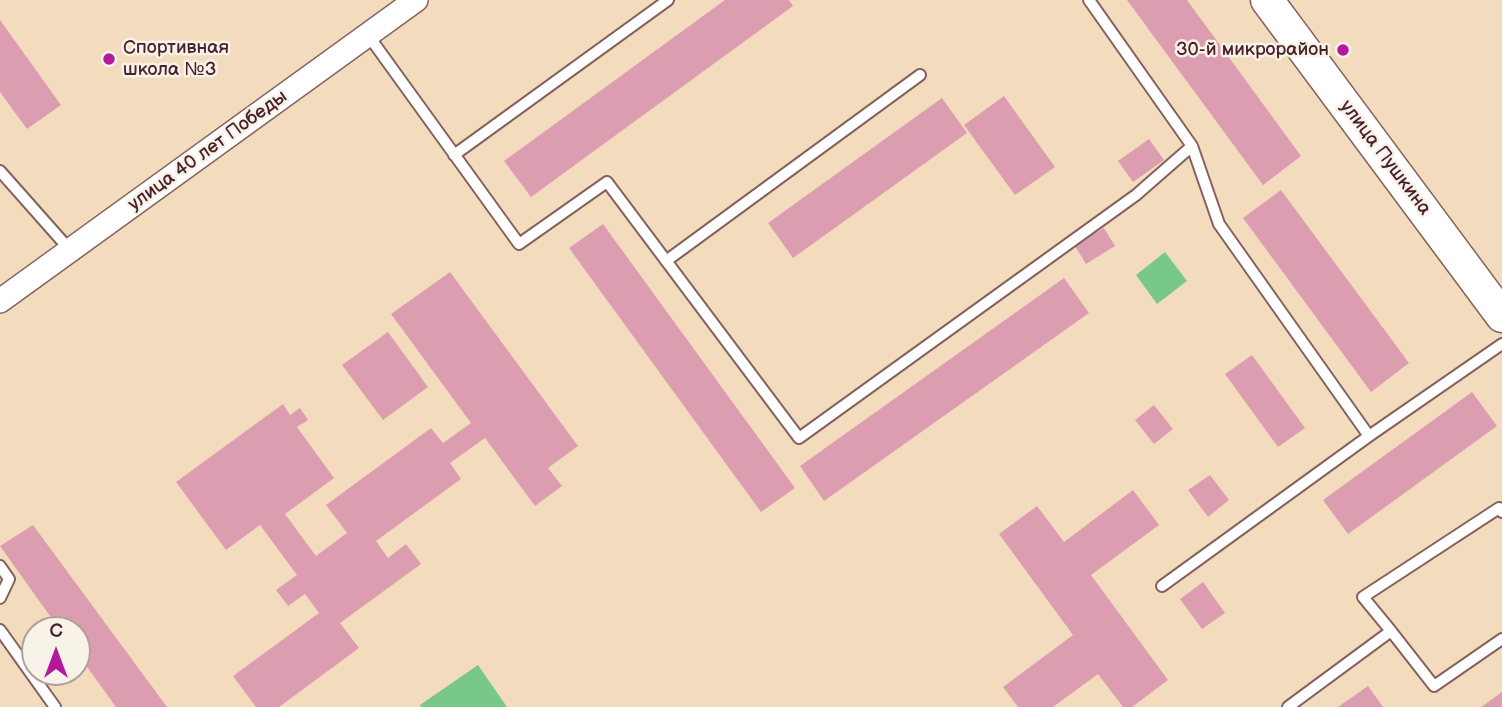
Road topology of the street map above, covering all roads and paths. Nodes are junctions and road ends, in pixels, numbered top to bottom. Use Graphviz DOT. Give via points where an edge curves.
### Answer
graph roads {
  1 [pos="416,0"];
  2 [pos="668,0"];
  3 [pos="1089,0"];
  4 [pos="1267,0"];
  5 [pos="369,35"];
  6 [pos="920,75"];
  7 [pos="1192,146"];
  8 [pos="454,155"];
  9 [pos="0,171"];
  10 [pos="70,250"];
  11 [pos="666,261"];
  12 [pos="0,301"];
  13 [pos="1502,316"];
  14 [pos="1502,344"];
  15 [pos="1369,436"];
  16 [pos="1502,512"];
  17 [pos="0,566"];
  18 [pos="1162,586"];
  19 [pos="0,598"];
  20 [pos="0,630"];
  21 [pos="1391,631"];
  22 [pos="1502,639"];
  23 [pos="55,707"];
  24 [pos="1289,707"];
  1 -- 5 [label="street, улица 40 лет Победы"];
  2 -- 8 [label="lane"];
  3 -- 7 [label="lane"];
  4 -- 13 [label="street, улица Пушкина"];
  5 -- 8 [label="lane"];
  5 -- 10 [label="street, улица 40 лет Победы"];
  6 -- 11 [label="lane"];
  7 -- 11 [label="lane" via="1136,195 799,438"];
  7 -- 15 [label="lane" via="1219,224"];
  8 -- 11 [label="lane" via="519,244 607,182"];
  9 -- 10 [label="lane"];
  10 -- 12 [label="street, улица 40 лет Победы"];
  14 -- 15 [label="lane"];
  15 -- 18 [label="lane"];
  16 -- 21 [label="lane" via="1499,508 1363,597"];
  17 -- 19 [label="lane" via="9,579"];
  20 -- 23 [label="lane"];
  21 -- 22 [label="lane" via="1434,686"];
  21 -- 24 [label="lane"];
}
